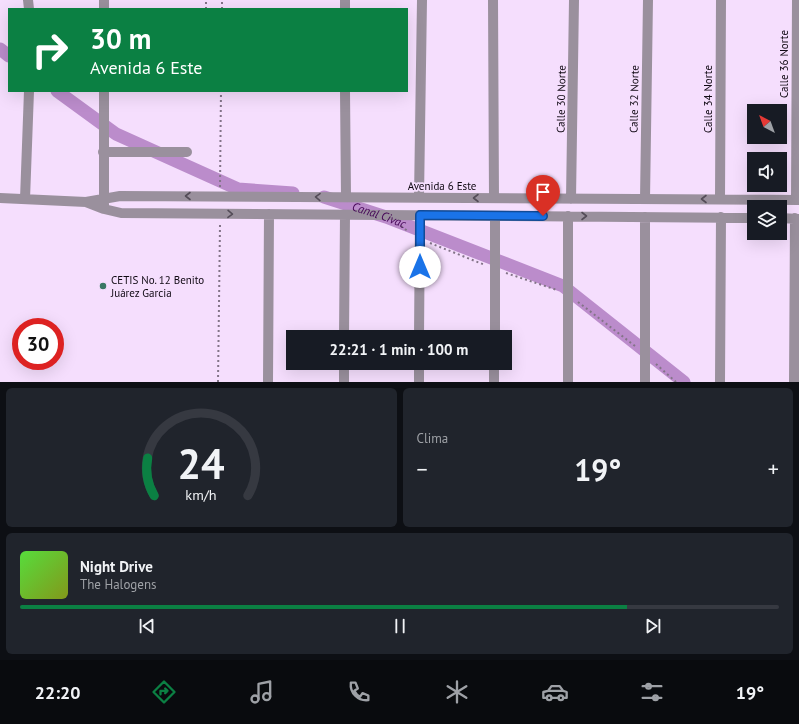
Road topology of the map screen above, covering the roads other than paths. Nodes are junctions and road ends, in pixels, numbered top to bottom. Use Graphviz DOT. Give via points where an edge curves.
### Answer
graph roads {
  1 [pos="422,0"];
  2 [pos="493,0"];
  3 [pos="574,0"];
  4 [pos="648,0"];
  5 [pos="721,0"];
  6 [pos="797,0"];
  7 [pos="29,92"];
  8 [pos="104,92"];
  9 [pos="345,92"];
  10 [pos="103,152"];
  11 [pos="187,152"];
  12 [pos="247,196"];
  13 [pos="346,197"];
  14 [pos="419,197"];
  15 [pos="0,198"];
  16 [pos="494,198"];
  17 [pos="523,198"];
  18 [pos="571,198"];
  19 [pos="25,199"];
  20 [pos="105,199"];
  21 [pos="645,199"];
  22 [pos="720,199"];
  23 [pos="797,200"];
  24 [pos="86,202"];
  25 [pos="104,210"];
  26 [pos="248,214"];
  27 [pos="269,214"];
  28 [pos="345,215"];
  29 [pos="420,215"];
  30 [pos="496,216"];
  31 [pos="520,216"];
  32 [pos="530,216"];
  33 [pos="568,216"];
  34 [pos="645,217"];
  35 [pos="721,217"];
  36 [pos="747,218"];
  37 [pos="797,218"];
  38 [pos="344,330"];
  39 [pos="419,330"];
  40 [pos="495,330"];
  41 [pos="344,370"];
  42 [pos="419,370"];
  43 [pos="494,370"];
  44 [pos="268,382"];
  45 [pos="344,382"];
  46 [pos="419,382"];
  47 [pos="494,382"];
  48 [pos="568,382"];
  49 [pos="645,382"];
  50 [pos="720,382"];
  51 [pos="794,382"];
  1 -- 14 [label="street"];
  2 -- 16 [label="street"];
  3 -- 18 [label="street, Calle 30 Norte"];
  4 -- 21 [label="street, Calle 32 Norte"];
  5 -- 22 [label="street, Calle 34 Norte"];
  6 -- 23 [label="street, Calle 36 Norte"];
  7 -- 19 [label="street"];
  8 -- 10 [label="street"];
  9 -- 13 [label="street"];
  10 -- 11 [label="street"];
  10 -- 20 [label="street"];
  13 -- 12 [label="street, Avenida 6 Este, one-way"];
  12 -- 20 [label="street, Avenida 6 Este, one-way" via="120,196"];
  12 -- 26 [label="street"];
  13 -- 14 [label="street, Avenida 6 Este"];
  16 -- 14 [label="street, Avenida 6 Este, one-way"];
  15 -- 19 [label="street, Avenida 6 Este"];
  16 -- 17 [label="street, Avenida 6 Este"];
  17 -- 18 [label="street, Avenida 6 Este"];
  17 -- 31 [label="street"];
  17 -- 32 [label="street"];
  18 -- 21 [label="street, Avenida 6 Este"];
  19 -- 24 [label="street, Avenida 6 Este"];
  20 -- 24 [label="street, Avenida 6 Este"];
  20 -- 25 [label="street"];
  22 -- 21 [label="street, Avenida 6 Este, one-way"];
  22 -- 23 [label="street, Avenida 6 Este"];
  24 -- 25 [label="street, Avenida 6 Este"];
  25 -- 26 [label="street, Avenida 6 Este, one-way" via="121,213"];
  26 -- 27 [label="street, Avenida 6 Este"];
  27 -- 28 [label="street, Avenida 6 Este"];
  27 -- 44 [label="street"];
  28 -- 29 [label="street, Avenida 6 Este"];
  28 -- 38 [label="street"];
  29 -- 30 [label="street, Avenida 6 Este"];
  29 -- 39 [label="street"];
  30 -- 31 [label="street, Avenida 6 Este"];
  30 -- 40 [label="street"];
  31 -- 32 [label="street, Avenida 6 Este"];
  32 -- 33 [label="street, Avenida 6 Este"];
  33 -- 34 [label="street, Avenida 6 Este, one-way"];
  33 -- 48 [label="street"];
  34 -- 35 [label="street, Avenida 6 Este"];
  34 -- 49 [label="street"];
  35 -- 36 [label="street, Avenida 6 Este"];
  35 -- 50 [label="street"];
  37 -- 51 [label="street"];
  41 -- 45 [label="street"];
  42 -- 46 [label="street"];
  43 -- 47 [label="street"];
}
